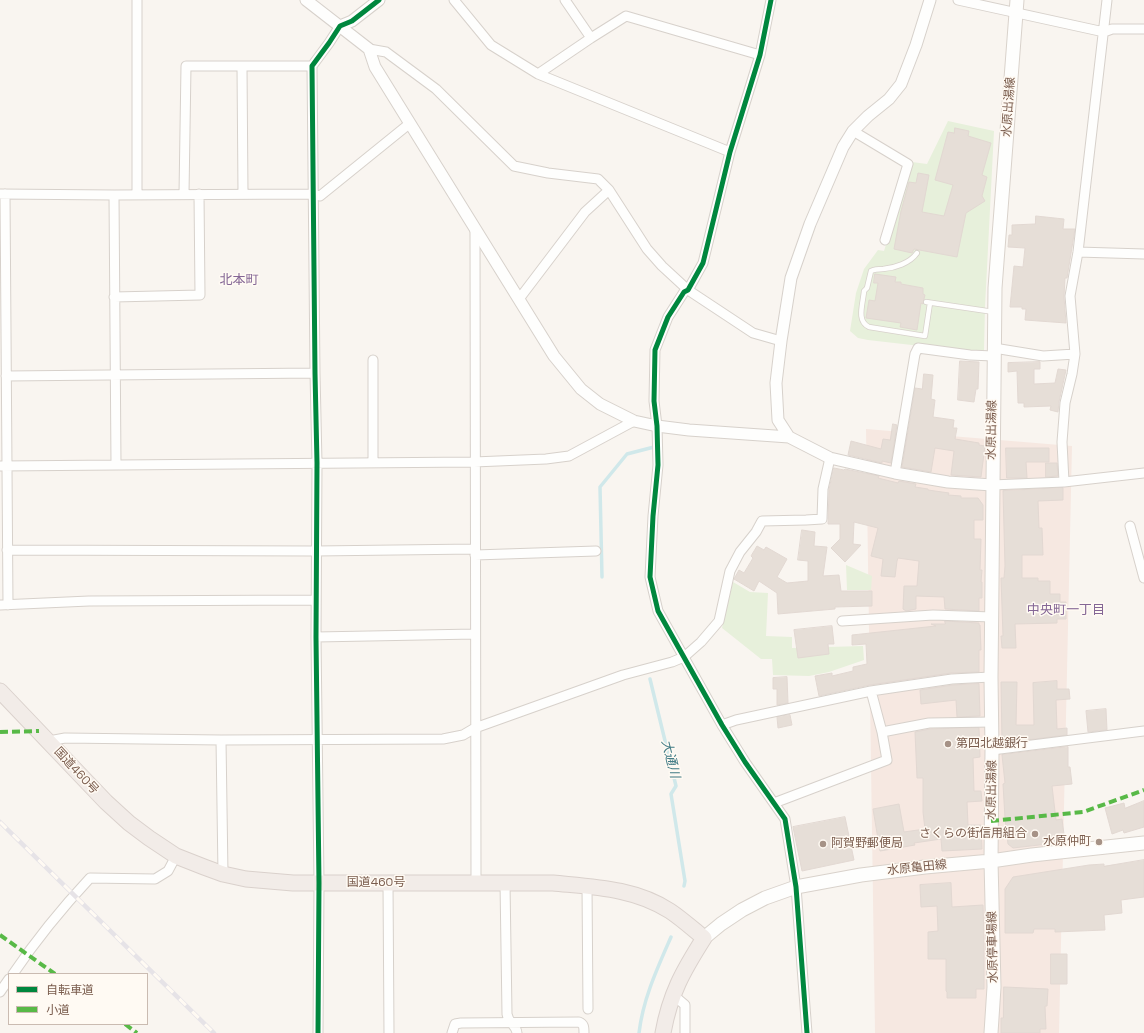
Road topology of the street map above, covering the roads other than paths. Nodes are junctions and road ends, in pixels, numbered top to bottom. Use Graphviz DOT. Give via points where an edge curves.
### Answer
graph roads {
  1 [pos="136,0"];
  2 [pos="306,0"];
  3 [pos="379,0"];
  4 [pos="454,0"];
  5 [pos="565,0"];
  6 [pos="771,0"];
  7 [pos="930,0"];
  8 [pos="958,0"];
  9 [pos="1107,0"];
  10 [pos="1016,6"];
  11 [pos="340,26"];
  12 [pos="1144,28"];
  13 [pos="1104,32"];
  14 [pos="591,38"];
  15 [pos="369,49"];
  16 [pos="760,55"];
  17 [pos="242,66"];
  18 [pos="312,66"];
  19 [pos="538,74"];
  20 [pos="409,124"];
  21 [pos="852,131"];
  22 [pos="730,152"];
  23 [pos="609,190"];
  24 [pos="2,194"];
  25 [pos="184,194"];
  26 [pos="199,194"];
  27 [pos="243,194"];
  28 [pos="314,194"];
  29 [pos="114,195"];
  30 [pos="137,195"];
  31 [pos="475,229"];
  32 [pos="885,240"];
  33 [pos="1078,252"];
  34 [pos="917,253"];
  35 [pos="1144,254"];
  36 [pos="688,290"];
  37 [pos="114,297"];
  38 [pos="519,300"];
  39 [pos="994,312"];
  40 [pos="781,341"];
  41 [pos="993,352"];
  42 [pos="1075,354"];
  43 [pos="373,360"];
  44 [pos="315,373"];
  45 [pos="115,374"];
  46 [pos="6,376"];
  47 [pos="634,421"];
  48 [pos="657,426"];
  49 [pos="788,437"];
  50 [pos="830,458"];
  51 [pos="474,462"];
  52 [pos="317,463"];
  53 [pos="373,463"];
  54 [pos="116,465"];
  55 [pos="3,466"];
  56 [pos="895,473"];
  57 [pos="1144,473"];
  58 [pos="1064,482"];
  59 [pos="992,485"];
  60 [pos="1130,526"];
  61 [pos="7,550"];
  62 [pos="316,551"];
  63 [pos="596,551"];
  64 [pos="475,552"];
  65 [pos="1144,578"];
  66 [pos="316,600"];
  67 [pos="4,605"];
  68 [pos="992,616"];
  69 [pos="842,621"];
  70 [pos="475,634"];
  71 [pos="316,637"];
  72 [pos="684,657"];
  73 [pos="991,677"];
  74 [pos="0,691"];
  75 [pos="871,691"];
  76 [pos="992,722"];
  77 [pos="722,725"];
  78 [pos="475,728"];
  79 [pos="1144,731"];
  80 [pos="882,732"];
  81 [pos="221,740"];
  82 [pos="317,740"];
  83 [pos="49,741"];
  84 [pos="992,750"];
  85 [pos="774,804"];
  86 [pos="1144,843"];
  87 [pos="176,856"];
  88 [pos="991,861"];
  89 [pos="223,874"];
  90 [pos="388,883"];
  91 [pos="476,883"];
  92 [pos="505,883"];
  93 [pos="319,884"];
  94 [pos="587,886"];
  95 [pos="796,887"];
  96 [pos="704,938"];
  97 [pos="14,973"];
  98 [pos="8,980"];
  99 [pos="0,992"];
  100 [pos="672,994"];
  101 [pos="588,1010"];
  102 [pos="510,1023"];
  103 [pos="318,1033"];
  104 [pos="389,1033"];
  105 [pos="452,1033"];
  106 [pos="517,1033"];
  107 [pos="584,1033"];
  108 [pos="663,1033"];
  109 [pos="685,1033"];
  110 [pos="807,1033"];
  111 [pos="990,1033"];
  1 -- 30 [label="street"];
  2 -- 11 [label="street"];
  3 -- 11 [label="street" via="352,21"];
  4 -- 19 [label="street" via="491,45"];
  5 -- 14 [label="street"];
  6 -- 16 [label="street"];
  7 -- 21 [label="street" via="900,84 888,99"];
  8 -- 10 [label="street"];
  9 -- 13 [label="street"];
  10 -- 13 [label="street"];
  10 -- 39 [label="main road, 水原出湯線"];
  11 -- 15 [label="street"];
  11 -- 18 [label="street"];
  12 -- 13 [label="street" via="1112,29"];
  13 -- 33 [label="street"];
  14 -- 16 [label="street" via="626,16"];
  14 -- 19 [label="street"];
  15 -- 20 [label="street" via="375,67"];
  15 -- 23 [label="street" via="386,52 436,89 514,166 548,173 598,178"];
  16 -- 22 [label="street"];
  17 -- 18 [label="street"];
  17 -- 25 [label="street" via="186,66"];
  17 -- 27 [label="street"];
  18 -- 28 [label="street"];
  19 -- 22 [label="street"];
  20 -- 28 [label="street" via="320,196"];
  20 -- 31 [label="street"];
  21 -- 32 [label="street" via="908,164"];
  21 -- 40 [label="street" via="810,224 791,278"];
  22 -- 36 [label="street" via="704,263"];
  23 -- 36 [label="street" via="647,249"];
  23 -- 38 [label="street" via="585,212"];
  24 -- 29 [label="street"];
  24 -- 46 [label="street"];
  25 -- 26 [label="street"];
  25 -- 30 [label="street"];
  26 -- 27 [label="street"];
  26 -- 37 [label="street" via="200,295"];
  27 -- 28 [label="street"];
  28 -- 44 [label="street"];
  29 -- 30 [label="street"];
  29 -- 37 [label="street"];
  31 -- 38 [label="street"];
  31 -- 51 [label="street"];
  33 -- 35 [label="street"];
  33 -- 42 [label="street" via="1070,296"];
  34 -- 39 [label="lane" via="912,259 897,266 871,271 864,291 861,319 864,325 925,336 928,303"];
  36 -- 40 [label="street" via="753,333"];
  36 -- 48 [label="street" via="684,292 668,317 655,350 654,401"];
  37 -- 45 [label="street"];
  38 -- 47 [label="street" via="554,356 581,389 600,404"];
  39 -- 41 [label="main road, 水原出湯線"];
  40 -- 49 [label="street" via="776,383 778,420"];
  41 -- 42 [label="street" via="1043,356"];
  41 -- 56 [label="street" via="970,355 918,348"];
  41 -- 59 [label="main road, 水原出湯線"];
  42 -- 58 [label="street" via="1065,403 1062,442"];
  43 -- 53 [label="street"];
  44 -- 45 [label="street"];
  44 -- 52 [label="street"];
  45 -- 46 [label="street"];
  45 -- 54 [label="street"];
  46 -- 55 [label="street"];
  47 -- 48 [label="street"];
  47 -- 51 [label="street" via="569,456"];
  48 -- 49 [label="street"];
  48 -- 72 [label="street" via="658,465 650,577 658,612"];
  49 -- 50 [label="street"];
  50 -- 56 [label="street"];
  50 -- 72 [label="street" via="823,489 822,519 762,521 730,570 719,621"];
  51 -- 53 [label="street"];
  51 -- 64 [label="street"];
  52 -- 53 [label="street"];
  52 -- 54 [label="street"];
  52 -- 62 [label="street"];
  54 -- 55 [label="street"];
  55 -- 61 [label="street"];
  56 -- 59 [label="street" via="948,482"];
  57 -- 58 [label="street"];
  58 -- 59 [label="street"];
  59 -- 68 [label="main road, 水原出湯線"];
  60 -- 65 [label="street"];
  61 -- 62 [label="street"];
  61 -- 67 [label="street"];
  62 -- 64 [label="street"];
  62 -- 66 [label="street"];
  63 -- 64 [label="street"];
  64 -- 70 [label="street"];
  66 -- 67 [label="street" via="89,601"];
  66 -- 71 [label="street"];
  68 -- 69 [label="street" via="933,615"];
  68 -- 73 [label="main road, 水原出湯線"];
  70 -- 71 [label="street"];
  70 -- 78 [label="street"];
  71 -- 82 [label="street"];
  72 -- 77 [label="street"];
  72 -- 78 [label="street" via="623,675"];
  73 -- 75 [label="street" via="952,679"];
  73 -- 76 [label="main road, 水原出湯線"];
  74 -- 83 [label="highway, 国道460号"];
  75 -- 77 [label="street"];
  75 -- 80 [label="street"];
  76 -- 80 [label="street" via="929,723"];
  76 -- 84 [label="main road, 水原出湯線"];
  77 -- 85 [label="street"];
  78 -- 82 [label="street" via="462,735 443,739"];
  78 -- 91 [label="street"];
  79 -- 84 [label="street"];
  80 -- 85 [label="street" via="887,760"];
  81 -- 82 [label="street"];
  81 -- 83 [label="street" via="65,738"];
  81 -- 89 [label="street"];
  82 -- 93 [label="street"];
  83 -- 87 [label="highway, 国道460号" via="106,802 149,838"];
  84 -- 88 [label="main road, 水原出湯線"];
  85 -- 95 [label="street" via="785,820"];
  86 -- 88 [label="main road, 水原亀田線"];
  87 -- 89 [label="highway, 国道460号"];
  87 -- 97 [label="street" via="168,871 156,879 90,878 26,954"];
  88 -- 95 [label="main road, 水原亀田線" via="861,875"];
  88 -- 111 [label="main road, 水原停車場線" via="994,987"];
  89 -- 93 [label="highway, 国道460号" via="272,882"];
  90 -- 91 [label="highway, 国道460号"];
  90 -- 93 [label="highway, 国道460号"];
  90 -- 104 [label="street"];
  91 -- 92 [label="highway, 国道460号"];
  92 -- 94 [label="highway, 国道460号"];
  92 -- 102 [label="street" via="507,1014"];
  93 -- 103 [label="street"];
  94 -- 96 [label="highway, 国道460号" via="629,892 649,900 670,911"];
  94 -- 101 [label="street"];
  95 -- 96 [label="main road, 水原亀田線" via="765,898 742,910"];
  95 -- 110 [label="street"];
  96 -- 100 [label="highway"];
  98 -- 99 [label="street"];
  100 -- 108 [label="highway"];
  100 -- 109 [label="street" via="685,1006"];
  102 -- 105 [label="street" via="455,1024"];
  102 -- 106 [label="street"];
  102 -- 107 [label="street" via="579,1022 583,1023"];
}
